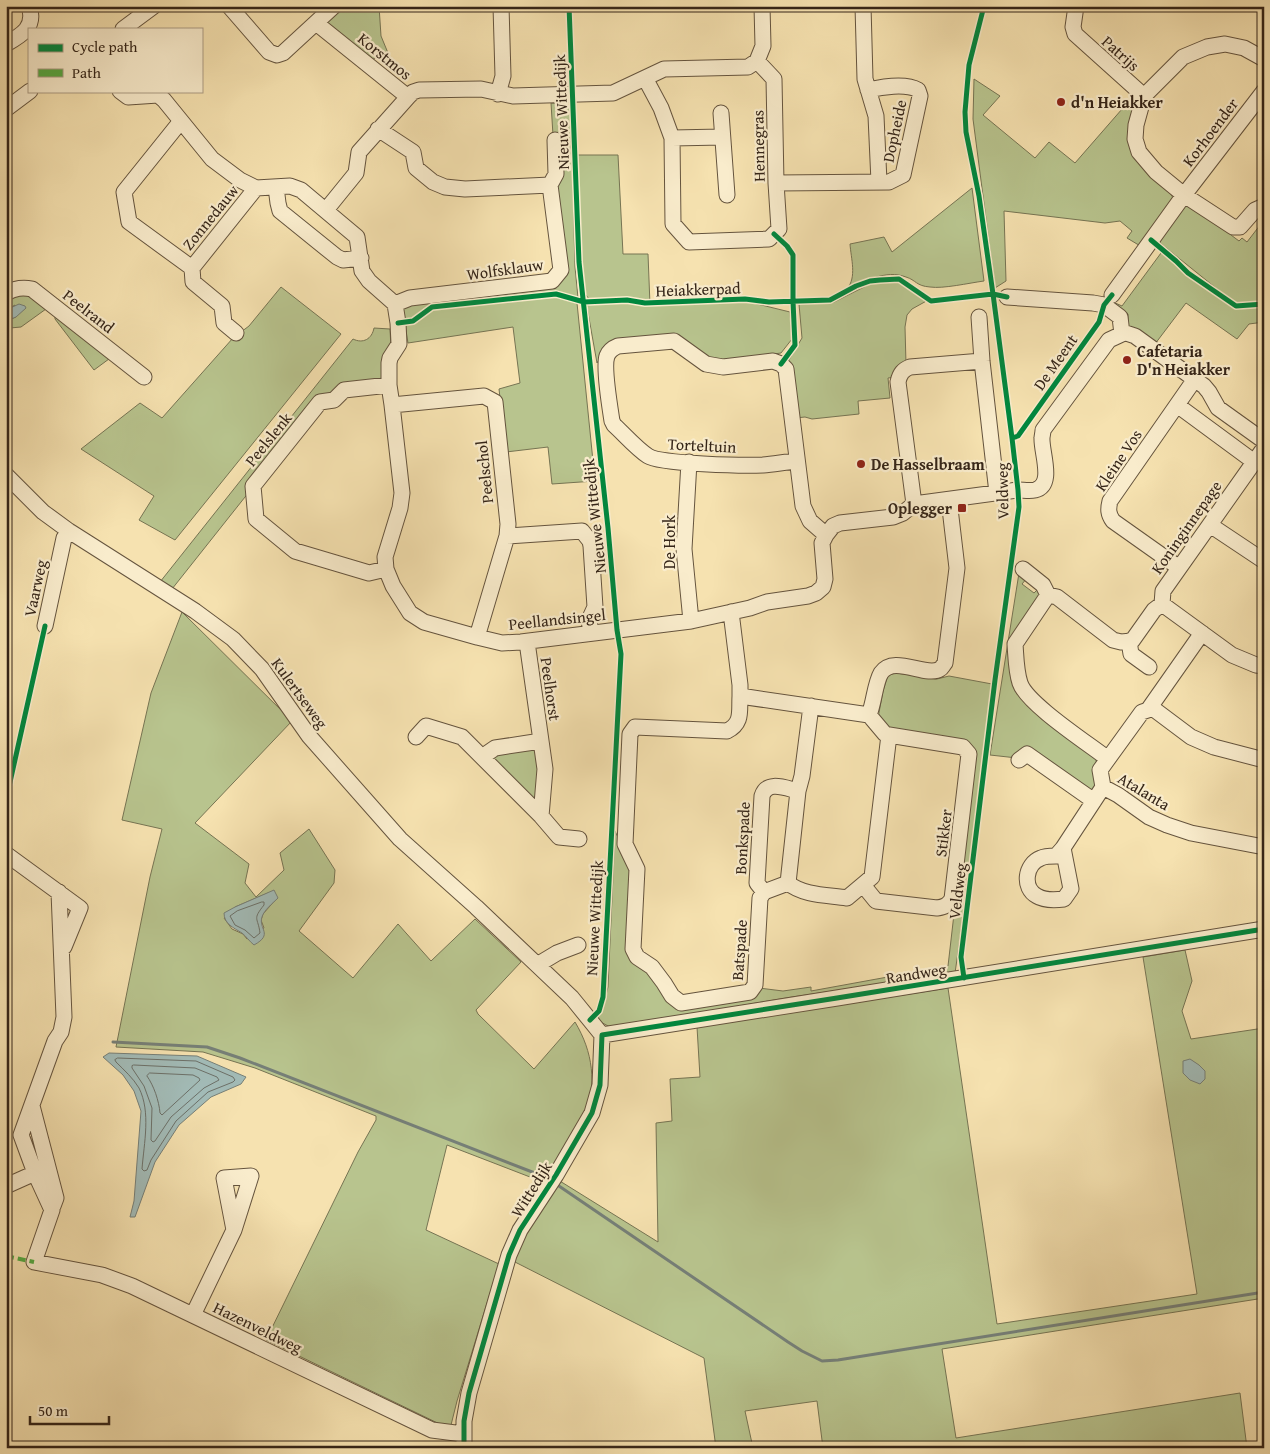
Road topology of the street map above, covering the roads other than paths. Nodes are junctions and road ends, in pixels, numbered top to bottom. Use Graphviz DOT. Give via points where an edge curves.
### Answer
graph roads {
  1 [pos="29,6"];
  2 [pos="154,6"];
  3 [pos="229,6"];
  4 [pos="334,6"];
  5 [pos="501,6"];
  6 [pos="762,6"];
  7 [pos="863,6"];
  8 [pos="1076,6"];
  9 [pos="316,23"];
  10 [pos="123,28"];
  11 [pos="6,44"];
  12 [pos="1264,59"];
  13 [pos="757,61"];
  14 [pos="645,78"];
  15 [pos="868,90"];
  16 [pos="1264,91"];
  17 [pos="29,92"];
  18 [pos="121,92"];
  19 [pos="498,94"];
  20 [pos="1144,96"];
  21 [pos="408,97"];
  22 [pos="6,109"];
  23 [pos="721,113"];
  24 [pos="181,121"];
  25 [pos="378,129"];
  26 [pos="722,137"];
  27 [pos="672,138"];
  28 [pos="555,140"];
  29 [pos="879,182"];
  30 [pos="776,183"];
  31 [pos="550,185"];
  32 [pos="276,187"];
  33 [pos="256,188"];
  34 [pos="727,194"];
  35 [pos="1184,195"];
  36 [pos="1264,206"];
  37 [pos="326,210"];
  38 [pos="360,258"];
  39 [pos="192,268"];
  40 [pos="6,293"];
  41 [pos="1112,294"];
  42 [pos="1007,296"];
  43 [pos="395,304"];
  44 [pos="980,317"];
  45 [pos="236,333"];
  46 [pos="1122,334"];
  47 [pos="982,360"];
  48 [pos="144,377"];
  49 [pos="1196,379"];
  50 [pos="389,385"];
  51 [pos="1177,404"];
  52 [pos="392,405"];
  53 [pos="1264,440"];
  54 [pos="1264,448"];
  55 [pos="797,461"];
  56 [pos="1253,461"];
  57 [pos="689,462"];
  58 [pos="6,475"];
  59 [pos="997,493"];
  60 [pos="949,500"];
  61 [pos="914,504"];
  62 [pos="1210,525"];
  63 [pos="69,531"];
  64 [pos="826,535"];
  65 [pos="507,536"];
  66 [pos="1264,561"];
  67 [pos="1178,568"];
  68 [pos="386,569"];
  69 [pos="1022,569"];
  70 [pos="1048,595"];
  71 [pos="1162,604"];
  72 [pos="731,612"];
  73 [pos="692,621"];
  74 [pos="45,626"];
  75 [pos="591,633"];
  76 [pos="1202,633"];
  77 [pos="477,637"];
  78 [pos="1129,641"];
  79 [pos="527,642"];
  80 [pos="1264,666"];
  81 [pos="1149,667"];
  82 [pos="740,696"];
  83 [pos="810,706"];
  84 [pos="1151,706"];
  85 [pos="869,715"];
  86 [pos="889,736"];
  87 [pos="416,737"];
  88 [pos="541,741"];
  89 [pos="482,757"];
  90 [pos="1108,759"];
  91 [pos="1019,760"];
  92 [pos="1264,760"];
  93 [pos="1104,788"];
  94 [pos="798,791"];
  95 [pos="1094,801"];
  96 [pos="541,816"];
  97 [pos="579,839"];
  98 [pos="1264,847"];
  99 [pos="1063,848"];
  100 [pos="6,854"];
  101 [pos="788,883"];
  102 [pos="863,885"];
  103 [pos="764,892"];
  104 [pos="1264,929"];
  105 [pos="578,945"];
  106 [pos="537,965"];
  107 [pos="602,1035"];
  108 [pos="32,1106"];
  109 [pos="34,1173"];
  110 [pos="6,1186"];
  111 [pos="52,1210"];
  112 [pos="234,1230"];
  113 [pos="192,1315"];
  114 [pos="464,1441"];
  1 -- 11 [label="street" via="30,25"];
  2 -- 10 [label="street"];
  3 -- 9 [label="street" via="269,52 277,55"];
  4 -- 9 [label="street"];
  5 -- 19 [label="street" via="503,76"];
  6 -- 13 [label="street" via="763,46"];
  7 -- 15 [label="street, Dopheide"];
  8 -- 20 [label="street, Patrijs" via="1072,27 1075,34"];
  9 -- 21 [label="street, Korstmos"];
  12 -- 20 [label="street, Korhoender" via="1244,48 1225,44 1206,47 1183,57"];
  13 -- 14 [label="street" via="748,67 664,70"];
  13 -- 30 [label="street, Hennegras" via="774,79"];
  14 -- 19 [label="street" via="613,93 533,97"];
  14 -- 27 [label="street, Hennegras"];
  15 -- 29 [label="street, Dopheide" via="876,116"];
  15 -- 29 [label="street, Dopheide" via="912,86 920,96 903,175 889,182"];
  16 -- 35 [label="street, Korhoender"];
  17 -- 22 [label="street"];
  18 -- 24 [label="street" via="128,97 158,95"];
  19 -- 21 [label="street" via="481,89 419,90"];
  20 -- 35 [label="street, Korhoender" via="1136,125 1135,139 1139,152 1156,172"];
  21 -- 25 [label="street"];
  23 -- 26 [label="street, Hennegras"];
  24 -- 33 [label="street" via="212,159"];
  24 -- 39 [label="street, Zonnedauw" via="124,192 129,222"];
  25 -- 31 [label="street" via="413,152 416,168 445,187"];
  25 -- 37 [label="street" via="359,152 356,173"];
  26 -- 27 [label="street"];
  26 -- 34 [label="street, Hennegras"];
  27 -- 30 [label="street, Hennegras" via="673,224 689,242 769,239 779,229"];
  28 -- 31 [label="street, Wolfsklauw" via="556,174"];
  29 -- 30 [label="street, Dopheide"];
  31 -- 43 [label="street, Wolfsklauw" via="561,270 552,281 410,298"];
  32 -- 33 [label="street"];
  32 -- 37 [label="street" via="290,186 301,190"];
  32 -- 38 [label="street" via="280,211 337,257 343,260"];
  33 -- 39 [label="street, Zonnedauw"];
  35 -- 36 [label="street, Korhoender" via="1233,227 1240,228 1255,210"];
  35 -- 41 [label="street, Korhoender"];
  37 -- 38 [label="street" via="357,236"];
  38 -- 43 [label="street" via="362,271 369,281"];
  39 -- 45 [label="street, Zonnedauw" via="193,282 222,306 224,322"];
  40 -- 48 [label="street, Peelrand" via="23,287 32,289"];
  42 -- 46 [label="street" via="1104,305 1120,318"];
  43 -- 50 [label="street" via="399,344 390,358"];
  44 -- 47 [label="street"];
  46 -- 49 [label="street" via="1135,336"];
  46 -- 59 [label="street, De Meent" via="1109,340 1043,430 1044,483 1034,490"];
  47 -- 59 [label="street"];
  47 -- 61 [label="street" via="910,367 900,375 898,382"];
  49 -- 51 [label="street, Kleine Vos"];
  49 -- 53 [label="street" via="1218,408"];
  50 -- 52 [label="street"];
  50 -- 68 [label="street, Peelslenk" via="344,390 334,400 320,402 253,486 256,519 295,551 369,573"];
  51 -- 56 [label="street"];
  51 -- 67 [label="street, Kleine Vos" via="1108,508 1113,521"];
  52 -- 65 [label="street, Peelschol" via="484,396 495,402"];
  52 -- 68 [label="street" via="402,494 385,557"];
  54 -- 56 [label="street, Koninginnepage"];
  55 -- 57 [label="street, Torteltuin" via="764,465"];
  55 -- 57 [label="street, Torteltuin" via="786,370 781,364 773,361 723,367 706,364 674,341 611,349 606,357 605,370 614,425 648,456"];
  55 -- 64 [label="street, Torteltuin" via="803,506 810,521"];
  56 -- 62 [label="street, Koninginnepage"];
  57 -- 73 [label="street, De Hork" via="684,549"];
  58 -- 63 [label="street, Kulertseweg" via="43,512"];
  59 -- 60 [label="street"];
  60 -- 61 [label="street"];
  60 -- 85 [label="street" via="957,568 945,663 933,671 890,666 878,678"];
  61 -- 64 [label="street" via="903,514 840,523"];
  62 -- 66 [label="street"];
  62 -- 67 [label="street, Koninginnepage"];
  63 -- 74 [label="street, Vaarweg" via="64,538"];
  63 -- 106 [label="street, Kulertseweg" via="196,611 233,640 262,669 309,736 400,839"];
  64 -- 72 [label="street, Peellandsingel" via="822,543 825,579 816,594"];
  65 -- 75 [label="street" via="582,531 591,546 595,607 589,620"];
  65 -- 77 [label="street, Peelschol"];
  67 -- 71 [label="street, Koninginnepage" via="1163,591"];
  68 -- 77 [label="street, Peellandsingel" via="410,612 424,622"];
  69 -- 70 [label="street" via="1043,585"];
  70 -- 78 [label="street" via="1057,598 1113,640"];
  70 -- 90 [label="street" via="1014,644 1020,683 1042,709"];
  71 -- 76 [label="street"];
  71 -- 78 [label="street"];
  72 -- 73 [label="street, Peellandsingel"];
  72 -- 82 [label="street"];
  73 -- 75 [label="street, Peellandsingel"];
  75 -- 79 [label="street, Peellandsingel"];
  76 -- 80 [label="street" via="1232,655"];
  76 -- 84 [label="street, Atalanta"];
  77 -- 79 [label="street, Peellandsingel" via="502,643"];
  78 -- 81 [label="street" via="1131,654"];
  79 -- 88 [label="street, Peelhorst"];
  82 -- 83 [label="street"];
  82 -- 103 [label="street, Batspade" via="739,720 735,728 727,731 635,727 630,734 625,844 637,869 633,949 681,1003 750,992 755,986 760,898"];
  83 -- 85 [label="street"];
  83 -- 94 [label="street"];
  84 -- 90 [label="street, Atalanta" via="1142,712"];
  84 -- 92 [label="street" via="1191,736 1214,748"];
  85 -- 86 [label="street"];
  86 -- 102 [label="street" via="872,877"];
  86 -- 102 [label="street, Stikker" via="963,747 969,754 952,898 949,904 938,908 876,901"];
  87 -- 89 [label="street" via="426,726 453,734 462,737"];
  88 -- 89 [label="street, Peelhorst" via="495,748"];
  88 -- 96 [label="street, Peelhorst" via="545,769"];
  89 -- 96 [label="street"];
  90 -- 93 [label="street, Atalanta" via="1100,770"];
  91 -- 95 [label="street" via="1027,754"];
  93 -- 95 [label="street"];
  93 -- 98 [label="street, Atalanta" via="1167,825"];
  94 -- 101 [label="street"];
  94 -- 103 [label="street, Bonkspade" via="773,786 764,790 757,883"];
  95 -- 99 [label="street"];
  96 -- 97 [label="street" via="559,837"];
  100 -- 108 [label="street" via="80,908 62,954 64,1017"];
  101 -- 102 [label="street" via="803,892 847,898"];
  101 -- 103 [label="street"];
  104 -- 107 [label="street, Randweg"];
  105 -- 106 [label="street"];
  106 -- 107 [label="street, Kulertseweg" via="572,998"];
  107 -- 114 [label="street, Wittedijk" via="600,1084 592,1113 520,1230 509,1255 469,1393"];
  108 -- 109 [label="street" via="20,1135"];
  108 -- 111 [label="street" via="56,1198"];
  109 -- 110 [label="street"];
  109 -- 111 [label="street"];
  111 -- 113 [label="street, Hazenveldweg" via="34,1262 102,1275"];
  112 -- 113 [label="street"];
  113 -- 114 [label="street, Hazenveldweg" via="432,1430"];
}
